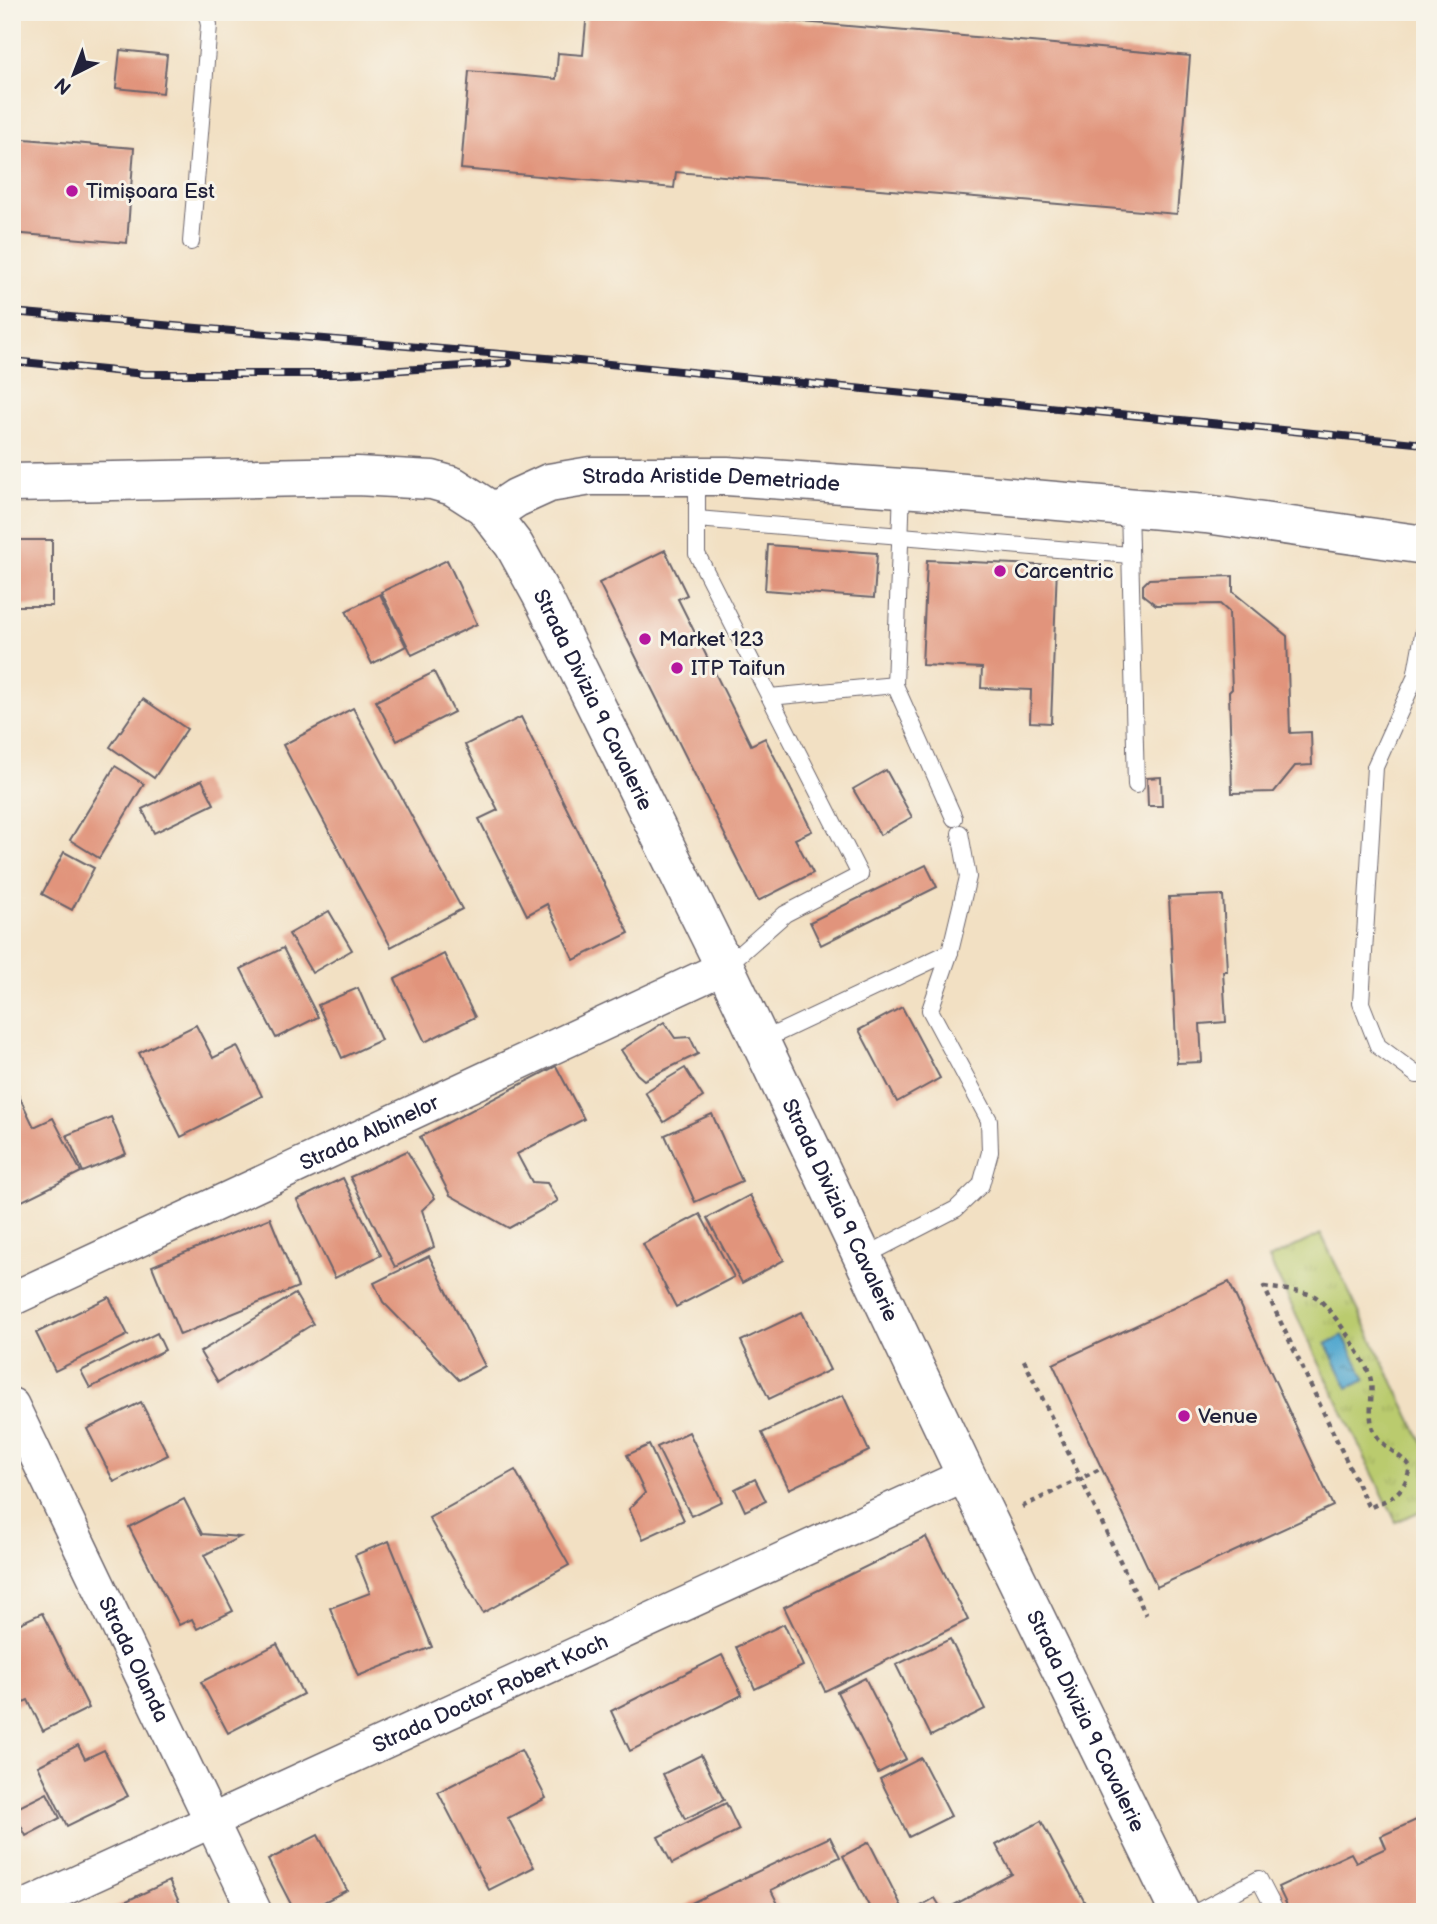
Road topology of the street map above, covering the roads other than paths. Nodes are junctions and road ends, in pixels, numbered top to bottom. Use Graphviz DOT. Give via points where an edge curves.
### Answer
graph roads {
  1 [pos="206,12"];
  2 [pos="191,242"];
  3 [pos="697,476"];
  4 [pos="12,483"];
  5 [pos="902,488"];
  6 [pos="1129,507"];
  7 [pos="492,514"];
  8 [pos="696,519"];
  9 [pos="900,534"];
  10 [pos="1425,545"];
  11 [pos="1130,555"];
  12 [pos="1425,623"];
  13 [pos="895,685"];
  14 [pos="770,698"];
  15 [pos="1136,785"];
  16 [pos="950,953"];
  17 [pos="725,967"];
  18 [pos="761,1041"];
  19 [pos="1425,1074"];
  20 [pos="863,1257"];
  21 [pos="12,1299"];
  22 [pos="12,1405"];
  23 [pos="966,1475"];
  24 [pos="211,1819"];
  25 [pos="13,1912"];
  26 [pos="255,1912"];
  27 [pos="1179,1912"];
  28 [pos="1197,1912"];
  29 [pos="1276,1912"];
  1 -- 2 [label="lane" via="209,25"];
  3 -- 5 [label="main road, Strada Aristide Demetriade"];
  3 -- 7 [label="main road, Strada Aristide Demetriade" via="591,477 549,483"];
  3 -- 8 [label="lane"];
  4 -- 7 [label="main road" via="418,478 453,486"];
  5 -- 6 [label="main road, Strada Aristide Demetriade"];
  5 -- 9 [label="lane"];
  6 -- 10 [label="main road, Strada Aristide Demetriade"];
  6 -- 11 [label="lane"];
  7 -- 17 [label="main road, Strada Divizia 9 Cavalerie" via="541,594"];
  8 -- 9 [label="lane"];
  8 -- 14 [label="lane" via="696,554"];
  9 -- 11 [label="lane"];
  9 -- 13 [label="lane"];
  11 -- 15 [label="lane"];
  12 -- 19 [label="lane" via="1415,678 1375,767 1361,1003 1378,1046 1417,1075"];
  13 -- 14 [label="lane"];
  13 -- 16 [label="lane" via="957,826 968,877"];
  14 -- 17 [label="lane" via="860,875 785,914"];
  16 -- 18 [label="lane"];
  16 -- 20 [label="lane" via="930,1010 989,1120 990,1152 981,1185 956,1209"];
  17 -- 18 [label="main road, Strada Divizia 9 Cavalerie"];
  17 -- 21 [label="street, Strada Albinelor"];
  18 -- 20 [label="main road, Strada Divizia 9 Cavalerie"];
  20 -- 23 [label="main road, Strada Divizia 9 Cavalerie"];
  22 -- 24 [label="street, Strada Olanda"];
  23 -- 24 [label="street, Strada Doctor Robert Koch"];
  23 -- 27 [label="main road, Strada Divizia 9 Cavalerie"];
  24 -- 25 [label="street, Strada Doctor Robert Koch"];
  24 -- 26 [label="street, Strada Olanda"];
  28 -- 29 [label="lane" via="1259,1879"];
}
